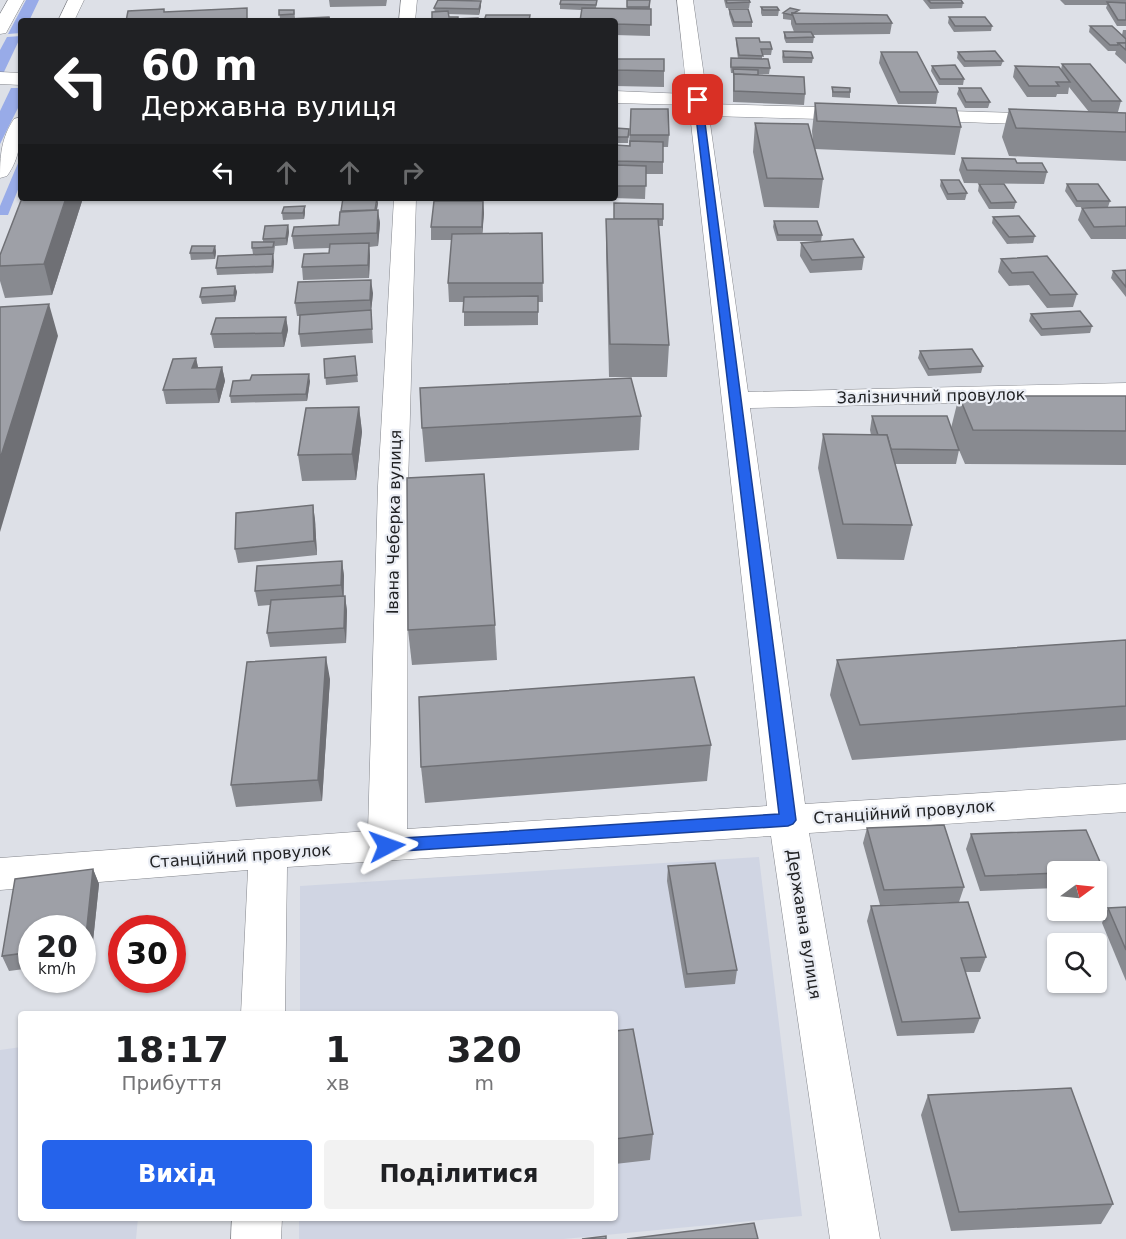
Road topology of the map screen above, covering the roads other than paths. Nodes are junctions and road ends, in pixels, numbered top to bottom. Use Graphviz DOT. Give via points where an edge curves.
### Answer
graph roads {
  1 [pos="16,0"];
  2 [pos="76,0"];
  3 [pos="409,0"];
  4 [pos="685,0"];
  5 [pos="67,18"];
  6 [pos="407,18"];
  7 [pos="0,29"];
  8 [pos="0,78"];
  9 [pos="18,79"];
  10 [pos="618,97"];
  11 [pos="698,105"];
  12 [pos="877,115"];
  13 [pos="901,115"];
  14 [pos="1126,122"];
  15 [pos="18,130"];
  16 [pos="0,172"];
  17 [pos="405,201"];
  18 [pos="1126,391"];
  19 [pos="735,400"];
  20 [pos="1126,798"];
  21 [pos="788,820"];
  22 [pos="387,846"];
  23 [pos="268,853"];
  24 [pos="0,874"];
  25 [pos="263,1011"];
  26 [pos="257,1221"];
  27 [pos="256,1239"];
  28 [pos="855,1239"];
  1 -- 7 [label="street"];
  2 -- 5 [label="street"];
  3 -- 6 [label="street"];
  4 -- 11 [label="street, Державна вулиця"];
  8 -- 9 [label="street"];
  10 -- 11 [label="street"];
  11 -- 12 [label="street"];
  11 -- 19 [label="street, Державна вулиця"];
  13 -- 14 [label="street"];
  15 -- 16 [label="street"];
  17 -- 22 [label="street, Івана Чеберка вулиця" via="393,486"];
  18 -- 19 [label="street, Залізничний провулок"];
  19 -- 21 [label="street, Державна вулиця"];
  20 -- 21 [label="street, Станційний провулок"];
  21 -- 22 [label="street, Станційний провулок"];
  21 -- 28 [label="street, Державна вулиця"];
  22 -- 23 [label="street, Станційний провулок"];
  23 -- 24 [label="street, Станційний провулок"];
  23 -- 25 [label="street"];
  26 -- 27 [label="street"];
}
